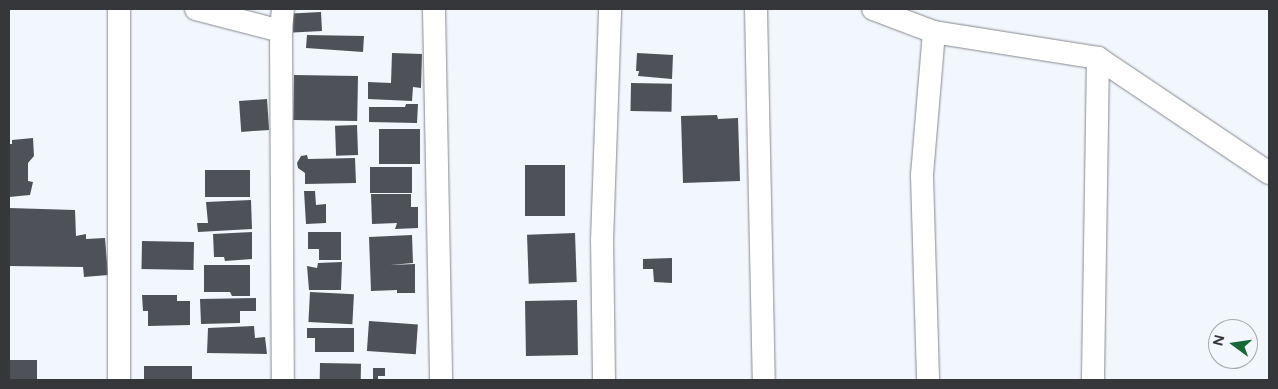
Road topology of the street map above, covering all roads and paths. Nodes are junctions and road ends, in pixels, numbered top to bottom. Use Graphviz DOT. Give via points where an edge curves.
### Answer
graph roads {
  1 [pos="119,9"];
  2 [pos="196,9"];
  3 [pos="434,9"];
  4 [pos="610,9"];
  5 [pos="756,9"];
  6 [pos="873,9"];
  7 [pos="282,20"];
  8 [pos="934,32"];
  9 [pos="1098,58"];
  10 [pos="1269,173"];
  11 [pos="119,380"];
  12 [pos="282,380"];
  13 [pos="441,380"];
  14 [pos="604,380"];
  15 [pos="764,380"];
  16 [pos="928,380"];
  17 [pos="1094,380"];
  1 -- 11 [label="street"];
  2 -- 7 [label="street"];
  3 -- 13 [label="street"];
  4 -- 14 [label="street" via="602,241"];
  5 -- 15 [label="street"];
  6 -- 8 [label="street"];
  7 -- 12 [label="street"];
  8 -- 9 [label="street"];
  8 -- 16 [label="street" via="922,176"];
  9 -- 10 [label="street"];
  9 -- 17 [label="street"];
}
